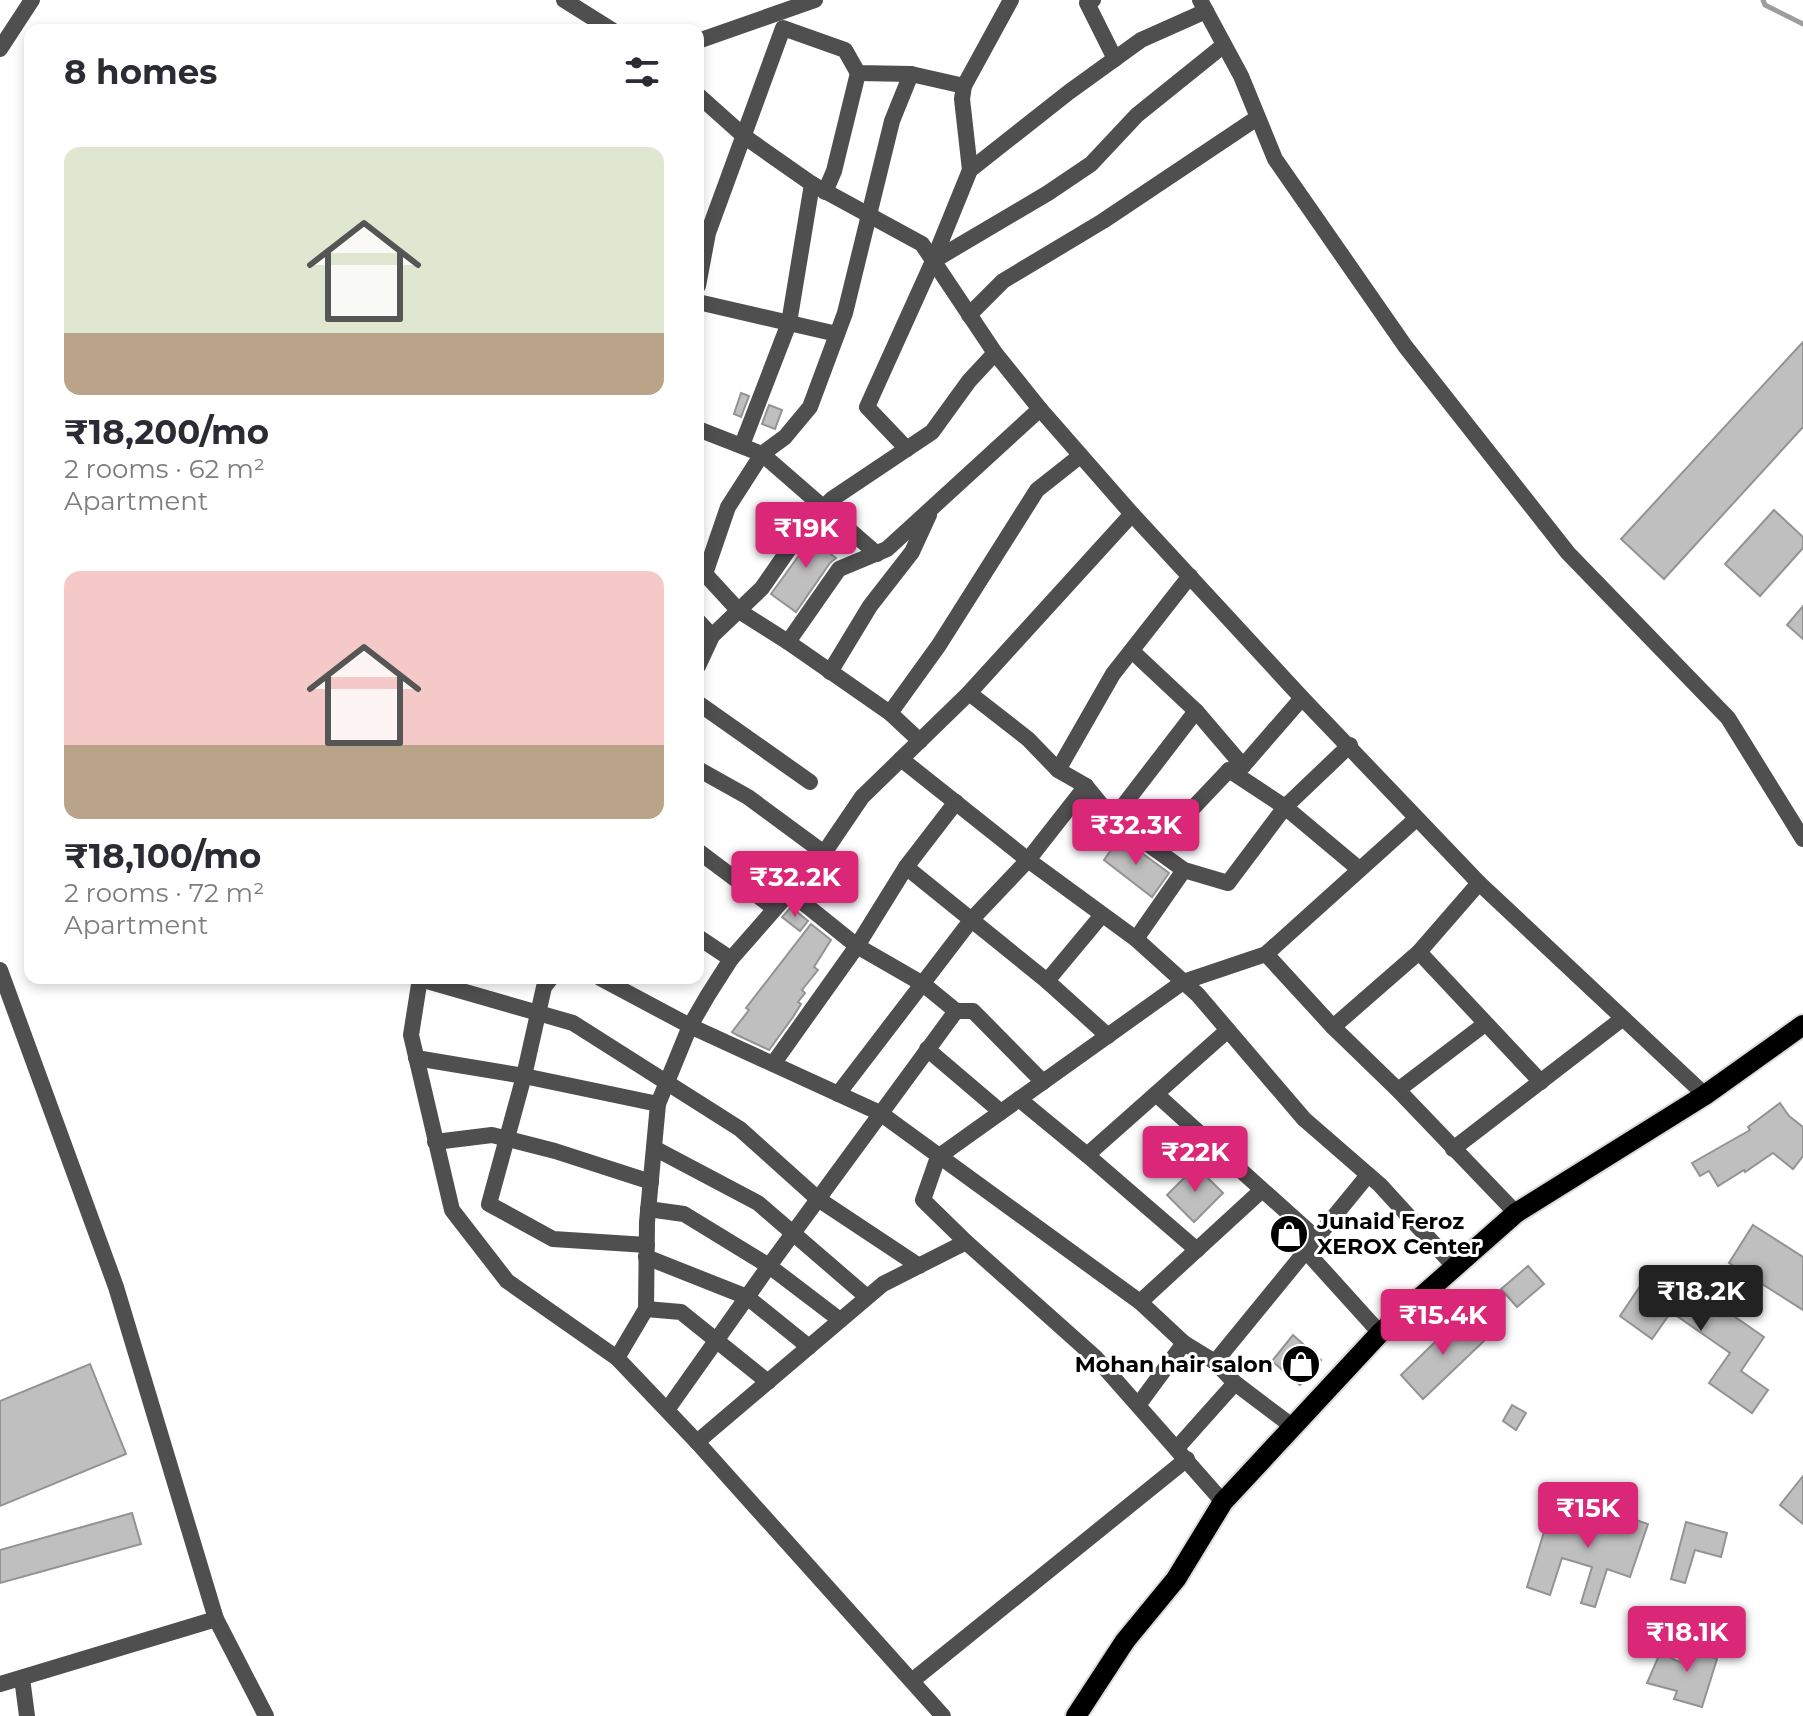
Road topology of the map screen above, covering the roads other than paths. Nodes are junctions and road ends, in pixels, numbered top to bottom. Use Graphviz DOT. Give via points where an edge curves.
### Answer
graph roads {
  1 [pos="32,0"];
  2 [pos="564,0"];
  3 [pos="815,0"];
  4 [pos="1011,0"];
  5 [pos="1093,0"];
  6 [pos="1203,6"];
  7 [pos="602,24"];
  8 [pos="704,39"];
  9 [pos="1224,45"];
  10 [pos="0,49"];
  11 [pos="1115,59"];
  12 [pos="858,73"];
  13 [pos="911,74"];
  14 [pos="964,86"];
  15 [pos="704,100"];
  16 [pos="1257,118"];
  17 [pos="745,137"];
  18 [pos="970,170"];
  19 [pos="819,188"];
  20 [pos="868,214"];
  21 [pos="704,254"];
  22 [pos="933,261"];
  23 [pos="704,303"];
  24 [pos="969,315"];
  25 [pos="789,323"];
  26 [pos="837,334"];
  27 [pos="995,353"];
  28 [pos="1040,409"];
  29 [pos="704,431"];
  30 [pos="742,445"];
  31 [pos="907,449"];
  32 [pos="762,454"];
  33 [pos="1080,456"];
  34 [pos="934,505"];
  35 [pos="825,506"];
  36 [pos="1132,514"];
  37 [pos="877,554"];
  38 [pos="704,567"];
  39 [pos="704,574"];
  40 [pos="1190,576"];
  41 [pos="739,611"];
  42 [pos="704,627"];
  43 [pos="712,636"];
  44 [pos="788,642"];
  45 [pos="1132,651"];
  46 [pos="704,653"];
  47 [pos="830,672"];
  48 [pos="969,693"];
  49 [pos="1302,698"];
  50 [pos="704,707"];
  51 [pos="1196,711"];
  52 [pos="890,713"];
  53 [pos="920,741"];
  54 [pos="1350,745"];
  55 [pos="901,759"];
  56 [pos="1236,768"];
  57 [pos="1058,770"];
  58 [pos="704,772"];
  59 [pos="810,782"];
  60 [pos="1086,786"];
  61 [pos="956,802"];
  62 [pos="1285,807"];
  63 [pos="1113,819"];
  64 [pos="1416,819"];
  65 [pos="1803,839"];
  66 [pos="1155,848"];
  67 [pos="824,853"];
  68 [pos="704,856"];
  69 [pos="1028,860"];
  70 [pos="906,867"];
  71 [pos="1359,869"];
  72 [pos="1184,870"];
  73 [pos="1479,883"];
  74 [pos="791,893"];
  75 [pos="774,908"];
  76 [pos="1102,915"];
  77 [pos="972,919"];
  78 [pos="1136,939"];
  79 [pos="704,941"];
  80 [pos="857,946"];
  81 [pos="1419,952"];
  82 [pos="1266,954"];
  83 [pos="731,959"];
  84 [pos="0,970"];
  85 [pos="1047,981"];
  86 [pos="1183,982"];
  87 [pos="419,984"];
  88 [pos="440,984"];
  89 [pos="546,984"];
  90 [pos="615,984"];
  91 [pos="923,984"];
  92 [pos="956,1011"];
  93 [pos="537,1013"];
  94 [pos="1622,1019"];
  95 [pos="1485,1024"];
  96 [pos="1803,1025"];
  97 [pos="690,1026"];
  98 [pos="1333,1027"];
  99 [pos="1228,1030"];
  100 [pos="1108,1036"];
  101 [pos="927,1049"];
  102 [pos="416,1058"];
  103 [pos="773,1064"];
  104 [pos="524,1076"];
  105 [pos="1043,1082"];
  106 [pos="1541,1082"];
  107 [pos="668,1085"];
  108 [pos="1398,1090"];
  109 [pos="838,1094"];
  110 [pos="1156,1094"];
  111 [pos="1705,1095"];
  112 [pos="1019,1099"];
  113 [pos="658,1104"];
  114 [pos="1001,1112"];
  115 [pos="880,1113"];
  116 [pos="506,1140"];
  117 [pos="435,1142"];
  118 [pos="654,1148"];
  119 [pos="1453,1149"];
  120 [pos="1087,1155"];
  121 [pos="938,1157"];
  122 [pos="1368,1175"];
  123 [pos="651,1182"];
  124 [pos="1262,1190"];
  125 [pos="818,1199"];
  126 [pos="648,1209"];
  127 [pos="1516,1213"];
  128 [pos="793,1233"];
  129 [pos="966,1242"];
  130 [pos="1310,1244"];
  131 [pos="1197,1250"];
  132 [pos="646,1251"];
  133 [pos="769,1266"];
  134 [pos="919,1266"];
  135 [pos="1454,1266"];
  136 [pos="747,1297"];
  137 [pos="867,1297"];
  138 [pos="1140,1302"];
  139 [pos="646,1309"];
  140 [pos="840,1320"];
  141 [pos="1380,1333"];
  142 [pos="716,1339"];
  143 [pos="1184,1343"];
  144 [pos="809,1347"];
  145 [pos="617,1358"];
  146 [pos="1215,1362"];
  147 [pos="768,1382"];
  148 [pos="1235,1383"];
  149 [pos="1139,1404"];
  150 [pos="667,1410"];
  151 [pos="1292,1426"];
  152 [pos="697,1442"];
  153 [pos="1182,1454"];
  154 [pos="1223,1502"];
  155 [pos="216,1619"];
  156 [pos="22,1678"];
  157 [pos="913,1680"];
  158 [pos="0,1684"];
  159 [pos="27,1716"];
  160 [pos="266,1716"];
  161 [pos="943,1716"];
  162 [pos="1076,1716"];
  1 -- 10 [label="street"];
  2 -- 7 [label="street"];
  3 -- 8 [label="street"];
  4 -- 14 [label="street"];
  5 -- 11 [label="street" via="1087,3"];
  6 -- 9 [label="street"];
  6 -- 11 [label="street"];
  9 -- 16 [label="street"];
  9 -- 22 [label="street" via="1137,115 1091,164"];
  11 -- 18 [label="street"];
  12 -- 13 [label="street"];
  12 -- 17 [label="street" via="845,50 783,28"];
  12 -- 19 [label="street" via="834,171"];
  13 -- 14 [label="street"];
  13 -- 20 [label="street" via="892,121"];
  14 -- 18 [label="street"];
  15 -- 17 [label="street"];
  16 -- 24 [label="street" via="1003,281"];
  16 -- 65 [label="street" via="1275,159 1405,346 1568,553 1728,718"];
  17 -- 19 [label="street"];
  17 -- 21 [label="street"];
  18 -- 22 [label="street"];
  19 -- 20 [label="street"];
  19 -- 25 [label="street"];
  20 -- 22 [label="street" via="922,244"];
  20 -- 26 [label="street"];
  22 -- 24 [label="street"];
  22 -- 31 [label="street" via="867,407"];
  23 -- 25 [label="street"];
  24 -- 27 [label="street"];
  25 -- 26 [label="street"];
  25 -- 30 [label="street"];
  26 -- 32 [label="street" via="810,407"];
  27 -- 28 [label="street"];
  27 -- 31 [label="street" via="932,432"];
  28 -- 33 [label="street"];
  28 -- 34 [label="street"];
  29 -- 30 [label="street"];
  30 -- 32 [label="street"];
  31 -- 35 [label="street"];
  32 -- 35 [label="street"];
  32 -- 38 [label="street" via="728,507"];
  33 -- 36 [label="street"];
  33 -- 52 [label="street" via="1037,490"];
  34 -- 37 [label="street"];
  34 -- 47 [label="street" via="912,552 870,606"];
  35 -- 37 [label="street"];
  35 -- 41 [label="street"];
  36 -- 40 [label="street"];
  36 -- 48 [label="street"];
  37 -- 44 [label="street" via="839,569"];
  39 -- 41 [label="street"];
  40 -- 45 [label="street"];
  40 -- 49 [label="street"];
  41 -- 43 [label="street"];
  41 -- 44 [label="street"];
  42 -- 43 [label="street"];
  43 -- 46 [label="street"];
  44 -- 47 [label="street"];
  45 -- 51 [label="street"];
  45 -- 57 [label="street"];
  47 -- 52 [label="street"];
  48 -- 53 [label="street"];
  48 -- 57 [label="street"];
  49 -- 54 [label="street"];
  49 -- 56 [label="street"];
  50 -- 59 [label="street"];
  51 -- 56 [label="street"];
  51 -- 63 [label="street"];
  52 -- 53 [label="street"];
  53 -- 55 [label="street"];
  54 -- 62 [label="street"];
  54 -- 64 [label="street"];
  55 -- 61 [label="street"];
  55 -- 67 [label="street" via="862,797"];
  56 -- 62 [label="street"];
  56 -- 66 [label="street"];
  57 -- 60 [label="street"];
  58 -- 67 [label="street" via="748,797"];
  60 -- 63 [label="street"];
  60 -- 69 [label="street"];
  61 -- 69 [label="street"];
  61 -- 70 [label="street"];
  62 -- 71 [label="street"];
  62 -- 72 [label="street" via="1228,883"];
  63 -- 66 [label="street"];
  64 -- 71 [label="street"];
  64 -- 73 [label="street"];
  66 -- 72 [label="street"];
  67 -- 74 [label="street"];
  68 -- 75 [label="street"];
  69 -- 76 [label="street"];
  69 -- 77 [label="street"];
  70 -- 77 [label="street"];
  70 -- 80 [label="street"];
  71 -- 82 [label="street"];
  72 -- 78 [label="street"];
  73 -- 81 [label="street"];
  73 -- 94 [label="street"];
  74 -- 75 [label="street"];
  74 -- 80 [label="street"];
  75 -- 83 [label="street"];
  76 -- 78 [label="street"];
  76 -- 85 [label="street"];
  77 -- 85 [label="street"];
  77 -- 91 [label="street"];
  78 -- 86 [label="street"];
  79 -- 83 [label="street"];
  80 -- 91 [label="street"];
  80 -- 103 [label="street"];
  81 -- 95 [label="street"];
  81 -- 98 [label="street"];
  82 -- 86 [label="street"];
  82 -- 98 [label="street"];
  83 -- 97 [label="street"];
  84 -- 155 [label="street" via="116,1287"];
  85 -- 100 [label="street"];
  86 -- 99 [label="street"];
  86 -- 100 [label="street"];
  87 -- 102 [label="street" via="411,1035"];
  88 -- 93 [label="street"];
  89 -- 93 [label="street"];
  90 -- 97 [label="street"];
  91 -- 92 [label="street"];
  91 -- 109 [label="street"];
  92 -- 101 [label="street"];
  92 -- 105 [label="street" via="973,1011"];
  93 -- 104 [label="street"];
  93 -- 107 [label="street" via="573,1023"];
  94 -- 106 [label="street"];
  94 -- 111 [label="street"];
  95 -- 106 [label="street"];
  95 -- 108 [label="street"];
  96 -- 111 [label="main road"];
  97 -- 103 [label="street"];
  97 -- 107 [label="street"];
  98 -- 108 [label="street"];
  99 -- 110 [label="street"];
  99 -- 122 [label="street" via="1304,1119"];
  100 -- 105 [label="street"];
  101 -- 114 [label="street"];
  101 -- 115 [label="street"];
  102 -- 104 [label="street"];
  102 -- 117 [label="street"];
  103 -- 109 [label="street"];
  104 -- 113 [label="street"];
  104 -- 116 [label="street"];
  105 -- 112 [label="street"];
  106 -- 119 [label="street"];
  107 -- 113 [label="street"];
  107 -- 125 [label="street" via="740,1129"];
  108 -- 119 [label="street"];
  109 -- 115 [label="street"];
  110 -- 120 [label="street"];
  110 -- 124 [label="street"];
  111 -- 127 [label="main road"];
  112 -- 114 [label="street"];
  112 -- 120 [label="street"];
  113 -- 118 [label="street"];
  114 -- 121 [label="street"];
  115 -- 121 [label="street"];
  115 -- 125 [label="street"];
  116 -- 117 [label="street" via="492,1135"];
  116 -- 123 [label="street"];
  116 -- 132 [label="street" via="489,1204 553,1239"];
  117 -- 145 [label="street" via="452,1210 507,1281"];
  118 -- 123 [label="street"];
  118 -- 128 [label="street" via="758,1203"];
  119 -- 127 [label="street"];
  120 -- 131 [label="street"];
  121 -- 129 [label="street" via="923,1200"];
  121 -- 138 [label="street"];
  122 -- 130 [label="street"];
  122 -- 135 [label="street"];
  123 -- 126 [label="street"];
  124 -- 130 [label="street"];
  124 -- 131 [label="street"];
  125 -- 128 [label="street"];
  125 -- 134 [label="street"];
  126 -- 132 [label="street"];
  126 -- 133 [label="street" via="684,1214"];
  127 -- 135 [label="main road"];
  128 -- 133 [label="street"];
  128 -- 137 [label="street"];
  129 -- 134 [label="street"];
  129 -- 149 [label="street" via="1096,1358"];
  130 -- 141 [label="street"];
  130 -- 146 [label="street"];
  131 -- 138 [label="street"];
  132 -- 136 [label="street"];
  132 -- 139 [label="street"];
  133 -- 136 [label="street"];
  133 -- 140 [label="street"];
  134 -- 137 [label="street"];
  135 -- 141 [label="main road"];
  136 -- 142 [label="street"];
  136 -- 144 [label="street"];
  137 -- 140 [label="street"];
  138 -- 143 [label="street"];
  139 -- 142 [label="street" via="681,1312"];
  139 -- 145 [label="street"];
  140 -- 144 [label="street"];
  141 -- 151 [label="main road"];
  142 -- 147 [label="street"];
  142 -- 150 [label="street"];
  143 -- 146 [label="street"];
  143 -- 149 [label="street"];
  144 -- 147 [label="street"];
  145 -- 150 [label="street"];
  146 -- 148 [label="street"];
  147 -- 152 [label="street"];
  148 -- 151 [label="street"];
  148 -- 153 [label="street"];
  149 -- 153 [label="street"];
  150 -- 152 [label="street"];
  151 -- 154 [label="main road"];
  152 -- 157 [label="street"];
  153 -- 154 [label="street"];
  153 -- 157 [label="street"];
  154 -- 162 [label="main road" via="1176,1579 1125,1641"];
  155 -- 156 [label="street"];
  155 -- 160 [label="street"];
  156 -- 158 [label="street"];
  156 -- 159 [label="street"];
  157 -- 161 [label="street"];
}
